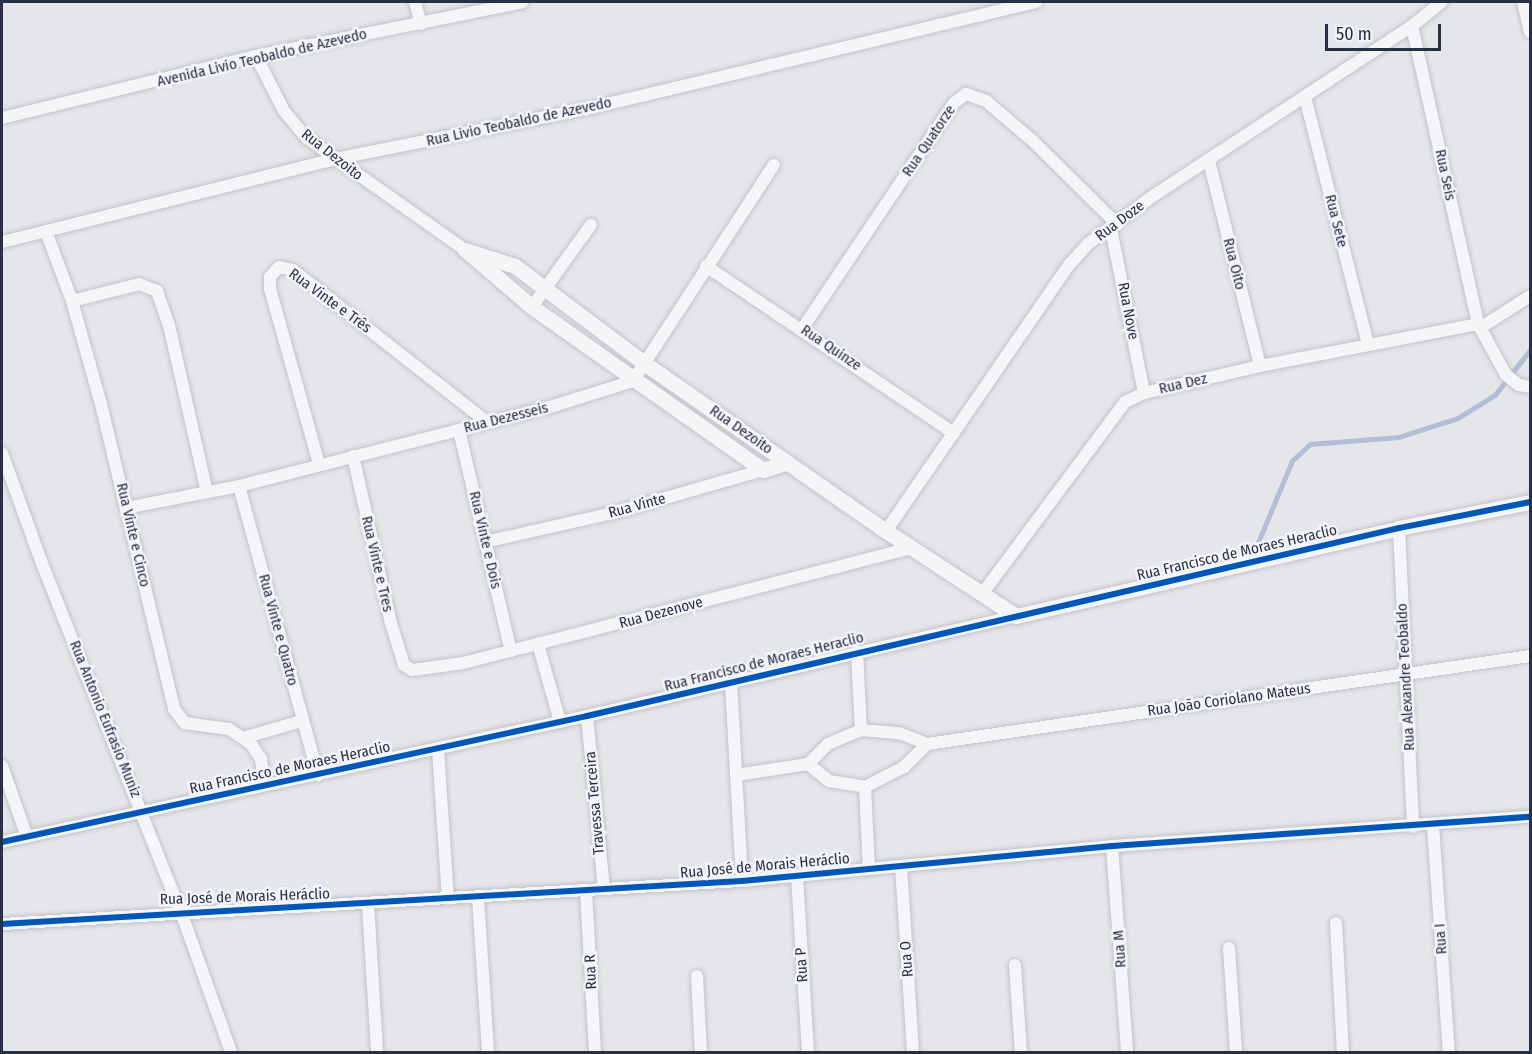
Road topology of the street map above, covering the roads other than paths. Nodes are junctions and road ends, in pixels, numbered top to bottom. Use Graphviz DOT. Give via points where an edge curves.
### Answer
graph roads {
  1 [pos="415,2"];
  2 [pos="523,2"];
  3 [pos="1037,2"];
  4 [pos="1442,2"];
  5 [pos="1523,2"];
  6 [pos="421,24"];
  7 [pos="1412,26"];
  8 [pos="1530,32"];
  9 [pos="256,56"];
  10 [pos="1305,97"];
  11 [pos="2,118"];
  12 [pos="335,159"];
  13 [pos="1209,161"];
  14 [pos="774,165"];
  15 [pos="591,225"];
  16 [pos="1114,226"];
  17 [pos="48,234"];
  18 [pos="2,242"];
  19 [pos="465,250"];
  20 [pos="706,266"];
  21 [pos="546,289"];
  22 [pos="1530,296"];
  23 [pos="72,301"];
  24 [pos="532,307"];
  25 [pos="1479,326"];
  26 [pos="802,329"];
  27 [pos="1368,345"];
  28 [pos="644,363"];
  29 [pos="1260,366"];
  30 [pos="633,381"];
  31 [pos="1530,387"];
  32 [pos="1144,393"];
  33 [pos="487,422"];
  34 [pos="459,430"];
  35 [pos="954,433"];
  36 [pos="353,456"];
  37 [pos="2,457"];
  38 [pos="787,462"];
  39 [pos="319,464"];
  40 [pos="763,470"];
  41 [pos="239,486"];
  42 [pos="207,492"];
  43 [pos="1530,502"];
  44 [pos="126,508"];
  45 [pos="1399,528"];
  46 [pos="886,531"];
  47 [pos="485,542"];
  48 [pos="911,548"];
  49 [pos="982,594"];
  50 [pos="1017,616"];
  51 [pos="538,644"];
  52 [pos="512,651"];
  53 [pos="857,652"];
  54 [pos="1530,656"];
  55 [pos="409,669"];
  56 [pos="1406,674"];
  57 [pos="731,683"];
  58 [pos="587,716"];
  59 [pos="302,721"];
  60 [pos="560,722"];
  61 [pos="861,729"];
  62 [pos="243,738"];
  63 [pos="927,744"];
  64 [pos="438,749"];
  65 [pos="808,764"];
  66 [pos="2,766"];
  67 [pos="318,775"];
  68 [pos="736,775"];
  69 [pos="264,785"];
  70 [pos="865,787"];
  71 [pos="142,812"];
  72 [pos="1530,818"];
  73 [pos="1433,826"];
  74 [pos="1413,827"];
  75 [pos="27,837"];
  76 [pos="2,842"];
  77 [pos="1112,846"];
  78 [pos="901,866"];
  79 [pos="869,869"];
  80 [pos="796,877"];
  81 [pos="742,881"];
  82 [pos="604,890"];
  83 [pos="586,891"];
  84 [pos="478,897"];
  85 [pos="448,899"];
  86 [pos="368,904"];
  87 [pos="181,912"];
  88 [pos="1336,923"];
  89 [pos="2,924"];
  90 [pos="1229,948"];
  91 [pos="1015,965"];
  92 [pos="697,976"];
  93 [pos="231,1053"];
  94 [pos="377,1053"];
  95 [pos="488,1053"];
  96 [pos="596,1053"];
  97 [pos="701,1053"];
  98 [pos="808,1053"];
  99 [pos="914,1053"];
  100 [pos="1021,1053"];
  101 [pos="1127,1053"];
  102 [pos="1236,1053"];
  103 [pos="1343,1053"];
  104 [pos="1449,1053"];
  1 -- 6 [label="street"];
  2 -- 6 [label="street, Avenida Livio Teobaldo de Azevedo"];
  3 -- 12 [label="street, Rua Livio Teobaldo de Azevedo" via="700,83"];
  4 -- 7 [label="street, Rua Doze"];
  5 -- 8 [label="street"];
  6 -- 9 [label="street, Avenida Livio Teobaldo de Azevedo"];
  7 -- 10 [label="street, Rua Doze"];
  7 -- 25 [label="street, Rua Seis"];
  9 -- 11 [label="street, Avenida Livio Teobaldo de Azevedo"];
  9 -- 12 [label="street, Rua Dezoito" via="290,119"];
  10 -- 13 [label="street, Rua Doze"];
  10 -- 27 [label="street, Rua Sete"];
  12 -- 17 [label="street, Rua Livio Teobaldo de Azevedo"];
  12 -- 19 [label="street, Rua Dezoito"];
  13 -- 16 [label="street, Rua Doze"];
  13 -- 29 [label="street, Rua Oito"];
  14 -- 20 [label="street"];
  15 -- 21 [label="street"];
  16 -- 26 [label="street, Rua Quatorze" via="1062,167 994,107 977,95 966,94 954,103"];
  16 -- 32 [label="street, Rua Nove"];
  16 -- 35 [label="street, Rua Doze" via="1089,243 1069,265"];
  17 -- 18 [label="street, Rua Livio Teobaldo de Azevedo"];
  17 -- 23 [label="street, Rua Vinte e Cinco"];
  19 -- 21 [label="street, Rua Dezoito" via="503,259"];
  19 -- 24 [label="street, Rua Dezoito"];
  20 -- 26 [label="street, Rua Quinze"];
  20 -- 28 [label="street"];
  21 -- 24 [label="street"];
  21 -- 28 [label="street, Rua Dezoito"];
  22 -- 25 [label="street"];
  23 -- 42 [label="street" via="139,284 157,291 169,325"];
  23 -- 44 [label="street, Rua Vinte e Cinco"];
  24 -- 30 [label="street, Rua Dezoito"];
  25 -- 27 [label="street, Rua Dez"];
  25 -- 31 [label="street, Rua Seis" via="1509,378"];
  26 -- 35 [label="street, Rua Quinze"];
  27 -- 29 [label="street, Rua Dez"];
  28 -- 30 [label="street"];
  28 -- 38 [label="street, Rua Dezoito"];
  29 -- 32 [label="street, Rua Dez"];
  30 -- 33 [label="street, Rua Dezesseis"];
  30 -- 40 [label="street, Rua Dezoito"];
  32 -- 49 [label="street, Rua Dez" via="1125,402"];
  33 -- 34 [label="street, Rua Dezesseis"];
  33 -- 39 [label="street, Rua Vinte e Três" via="293,270 279,267 270,277 270,288"];
  34 -- 36 [label="street, Rua Dezesseis"];
  34 -- 47 [label="street, Rua Vinte e Dois"];
  35 -- 46 [label="street, Rua Doze"];
  36 -- 39 [label="street, Rua Dezesseis"];
  36 -- 55 [label="street, Rua Vinte e Tres" via="391,622 400,655"];
  37 -- 71 [label="street, Rua Antonio Eufrasio Muniz"];
  38 -- 40 [label="street, Rua Vinte"];
  38 -- 46 [label="street, Rua Dezoito"];
  39 -- 41 [label="street, Rua Dezesseis"];
  40 -- 47 [label="street, Rua Vinte" via="613,513"];
  41 -- 42 [label="street, Rua Dezesseis"];
  41 -- 59 [label="street, Rua Vinte e Quatro"];
  42 -- 44 [label="street, Rua Dezesseis"];
  43 -- 45 [label="street, Rua Francisco de Moraes Heraclio"];
  44 -- 62 [label="street, Rua Vinte e Cinco" via="174,709 189,725 220,727"];
  45 -- 50 [label="street, Rua Francisco de Moraes Heraclio"];
  45 -- 56 [label="street, Rua Alexandre Teobaldo"];
  46 -- 48 [label="street, Rua Dezoito"];
  47 -- 52 [label="street, Rua Vinte e Dois"];
  48 -- 49 [label="street, Rua Dezoito"];
  48 -- 51 [label="street, Rua Dezenove"];
  49 -- 50 [label="street, Rua Dezoito"];
  50 -- 53 [label="street, Rua Francisco de Moraes Heraclio"];
  51 -- 52 [label="street, Rua Dezenove"];
  51 -- 60 [label="street"];
  52 -- 55 [label="street, Rua Dezenove" via="441,668"];
  53 -- 57 [label="street, Rua Francisco de Moraes Heraclio"];
  53 -- 61 [label="street"];
  54 -- 56 [label="street, Rua João Coriolano Mateus"];
  56 -- 63 [label="street, Rua João Coriolano Mateus"];
  56 -- 74 [label="street, Rua Alexandre Teobaldo"];
  57 -- 58 [label="street, Rua Francisco de Moraes Heraclio"];
  57 -- 68 [label="street"];
  58 -- 60 [label="street, Rua Francisco de Moraes Heraclio"];
  58 -- 82 [label="street, Travessa Terceira"];
  59 -- 62 [label="street"];
  59 -- 67 [label="street, Rua Vinte e Quatro"];
  60 -- 64 [label="street, Rua Francisco de Moraes Heraclio"];
  61 -- 63 [label="street, Rua João Coriolano Mateus" via="899,733"];
  61 -- 65 [label="street" via="828,744"];
  62 -- 69 [label="street" via="259,753"];
  63 -- 70 [label="street" via="904,767"];
  64 -- 67 [label="street, Rua Francisco de Moraes Heraclio"];
  64 -- 85 [label="street"];
  65 -- 68 [label="street"];
  65 -- 70 [label="street" via="829,781"];
  66 -- 75 [label="street"];
  67 -- 69 [label="street, Rua Francisco de Moraes Heraclio"];
  68 -- 81 [label="street"];
  69 -- 71 [label="street, Rua Francisco de Moraes Heraclio"];
  70 -- 79 [label="street"];
  71 -- 75 [label="street, Rua Francisco de Moraes Heraclio"];
  71 -- 87 [label="street, Rua Antonio Eufrasio Muniz"];
  72 -- 73 [label="street, Rua José de Morais Heráclio"];
  73 -- 74 [label="street, Rua José de Morais Heráclio"];
  73 -- 104 [label="street, Rua I"];
  74 -- 77 [label="street, Rua José de Morais Heráclio"];
  75 -- 76 [label="street, Rua Francisco de Moraes Heraclio"];
  77 -- 78 [label="street, Rua José de Morais Heráclio"];
  77 -- 101 [label="street, Rua M"];
  78 -- 79 [label="street, Rua José de Morais Heráclio"];
  78 -- 99 [label="street, Rua O"];
  79 -- 80 [label="street, Rua José de Morais Heráclio"];
  80 -- 81 [label="street, Rua José de Morais Heráclio"];
  80 -- 98 [label="street, Rua P"];
  81 -- 82 [label="street, Rua José de Morais Heráclio"];
  82 -- 83 [label="street, Rua José de Morais Heráclio"];
  83 -- 84 [label="street, Rua José de Morais Heráclio"];
  83 -- 96 [label="street, Rua R"];
  84 -- 85 [label="street, Rua José de Morais Heráclio"];
  84 -- 95 [label="street"];
  85 -- 86 [label="street, Rua José de Morais Heráclio"];
  86 -- 87 [label="street, Rua José de Morais Heráclio"];
  86 -- 94 [label="street"];
  87 -- 89 [label="street, Rua José de Morais Heráclio"];
  87 -- 93 [label="street, Rua Antonio Eufrasio Muniz"];
  88 -- 103 [label="street"];
  90 -- 102 [label="street"];
  91 -- 100 [label="street"];
  92 -- 97 [label="street"];
}
